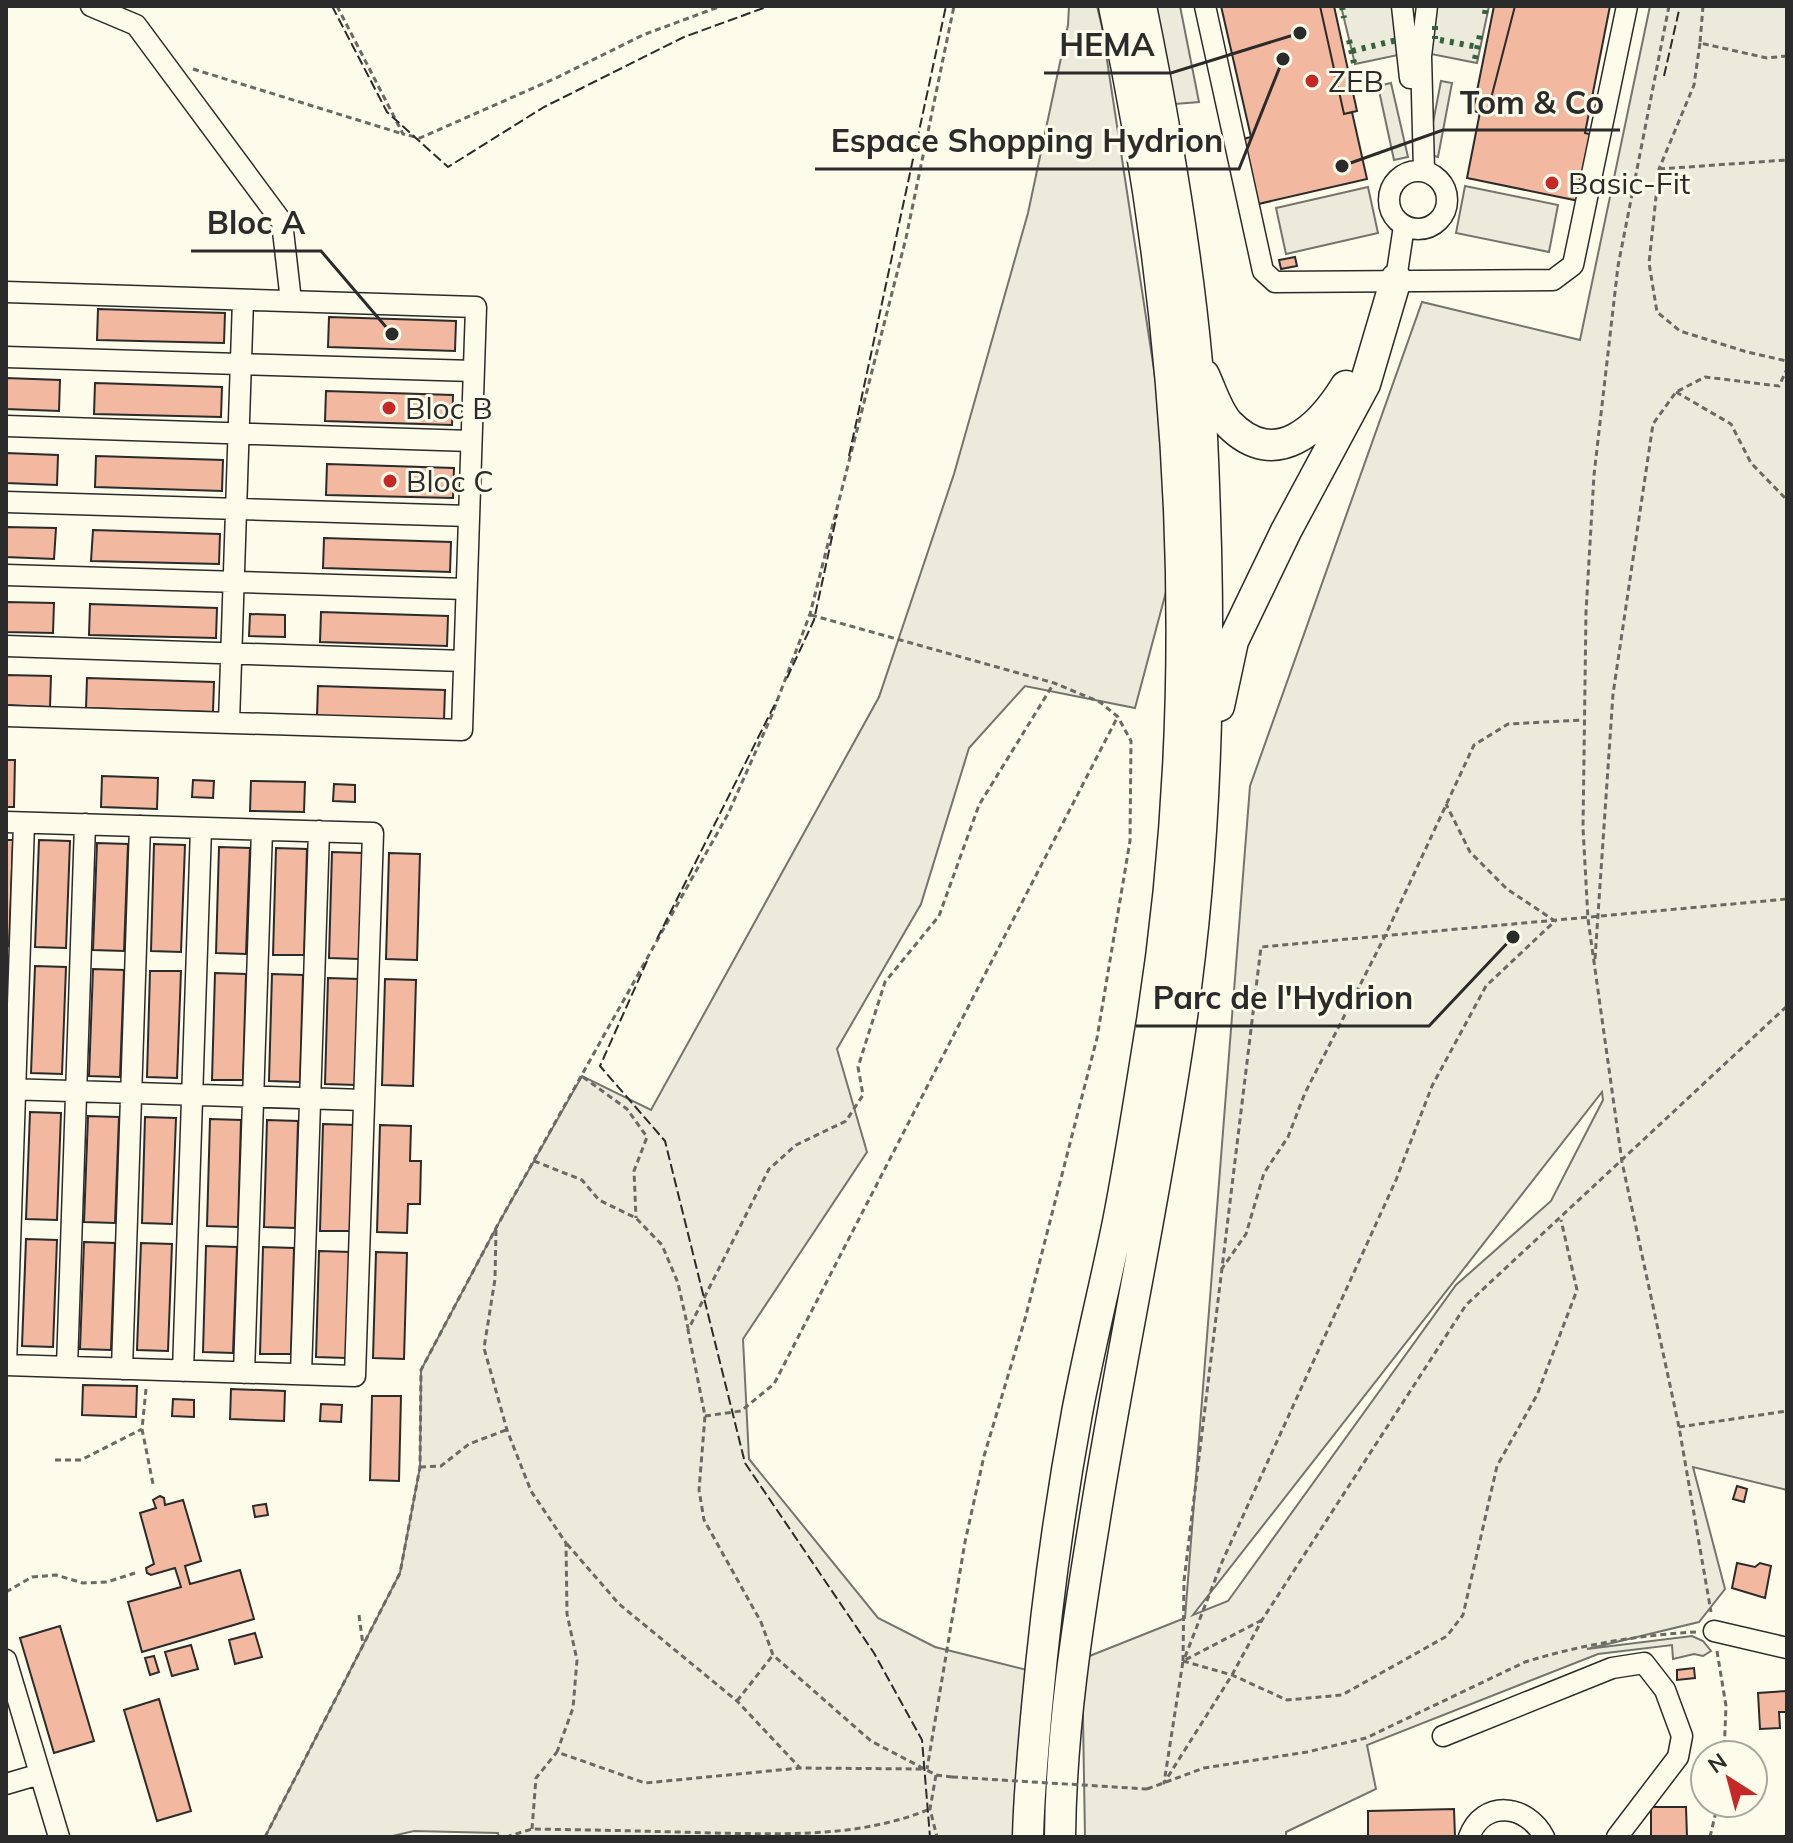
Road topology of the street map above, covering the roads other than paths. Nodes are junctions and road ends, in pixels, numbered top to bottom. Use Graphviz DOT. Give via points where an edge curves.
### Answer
graph roads {
  1 [pos="91,6"];
  2 [pos="1114,6"];
  3 [pos="1141,6"];
  4 [pos="1205,6"];
  5 [pos="1402,6"];
  6 [pos="1427,6"];
  7 [pos="1627,6"];
  8 [pos="1420,170"];
  9 [pos="1404,226"];
  10 [pos="1396,279"];
  11 [pos="6,292"];
  12 [pos="243,300"];
  13 [pos="291,301"];
  14 [pos="6,357"];
  15 [pos="1197,363"];
  16 [pos="241,364"];
  17 [pos="473,371"];
  18 [pos="6,426"];
  19 [pos="238,433"];
  20 [pos="471,441"];
  21 [pos="6,502"];
  22 [pos="236,509"];
  23 [pos="469,516"];
  24 [pos="6,575"];
  25 [pos="233,582"];
  26 [pos="466,589"];
  27 [pos="6,646"];
  28 [pos="231,653"];
  29 [pos="464,661"];
  30 [pos="6,716"];
  31 [pos="229,722"];
  32 [pos="1207,742"];
  33 [pos="15,822"];
  34 [pos="85,824"];
  35 [pos="140,826"];
  36 [pos="201,828"];
  37 [pos="262,830"];
  38 [pos="319,831"];
  39 [pos="10,1089"];
  40 [pos="76,1091"];
  41 [pos="131,1093"];
  42 [pos="192,1095"];
  43 [pos="253,1097"];
  44 [pos="310,1098"];
  45 [pos="364,1100"];
  46 [pos="6,1365"];
  47 [pos="67,1367"];
  48 [pos="122,1369"];
  49 [pos="183,1371"];
  50 [pos="244,1373"];
  51 [pos="301,1374"];
  52 [pos="1714,1631"];
  53 [pos="1787,1648"];
  54 [pos="6,1660"];
  55 [pos="1040,1677"];
  56 [pos="1443,1736"];
  57 [pos="40,1774"];
  58 [pos="6,1784"];
  59 [pos="59,1837"];
  60 [pos="1028,1837"];
  61 [pos="1039,1837"];
  62 [pos="1060,1837"];
  63 [pos="1469,1837"];
  64 [pos="1544,1837"];
  65 [pos="1617,1837"];
  1 -- 13 [label="street" via="136,25 282,222"];
  2 -- 55 [label="highway" via="1154,236 1170,387 1182,622 1178,752 1167,908 1152,1018 1118,1224 1077,1417"];
  3 -- 15 [label="highway"];
  4 -- 10 [label="street" via="1263,271 1275,282"];
  5 -- 8 [label="street"];
  6 -- 8 [label="street"];
  7 -- 10 [label="street" via="1573,265 1553,280"];
  8 -- 9 [label="street" via="1400,176 1390,189 1392,214"];
  8 -- 9 [label="street" via="1441,181 1447,206 1431,227"];
  9 -- 10 [label="street"];
  10 -- 15 [label="highway" via="1372,316 1345,387 1304,437 1276,446 1250,440 1227,423"];
  10 -- 32 [label="highway" via="1365,384 1233,641 1225,689"];
  11 -- 12 [label="street"];
  12 -- 13 [label="street"];
  12 -- 16 [label="street"];
  13 -- 17 [label="street" via="476,307"];
  14 -- 16 [label="street"];
  15 -- 32 [label="highway" via="1206,533"];
  16 -- 17 [label="street"];
  16 -- 19 [label="street"];
  17 -- 20 [label="street"];
  18 -- 19 [label="street"];
  19 -- 20 [label="street"];
  19 -- 22 [label="street"];
  20 -- 23 [label="street"];
  21 -- 22 [label="street"];
  22 -- 23 [label="street"];
  22 -- 25 [label="street"];
  23 -- 26 [label="street"];
  24 -- 25 [label="street"];
  25 -- 26 [label="street"];
  25 -- 28 [label="street"];
  26 -- 29 [label="street"];
  27 -- 28 [label="street"];
  28 -- 29 [label="street"];
  28 -- 31 [label="street"];
  29 -- 31 [label="street" via="462,730"];
  30 -- 31 [label="street"];
  32 -- 62 [label="highway" via="1180,1029 1080,1610 1061,1778"];
  33 -- 34 [label="street"];
  33 -- 39 [label="street"];
  34 -- 35 [label="street"];
  34 -- 40 [label="street"];
  35 -- 36 [label="street"];
  35 -- 41 [label="street"];
  36 -- 37 [label="street"];
  36 -- 42 [label="street"];
  37 -- 38 [label="street"];
  37 -- 43 [label="street"];
  38 -- 44 [label="street"];
  38 -- 45 [label="street" via="373,833"];
  39 -- 40 [label="street"];
  39 -- 46 [label="street"];
  40 -- 41 [label="street"];
  40 -- 47 [label="street"];
  41 -- 42 [label="street"];
  41 -- 48 [label="street"];
  42 -- 43 [label="street"];
  42 -- 49 [label="street"];
  43 -- 44 [label="street"];
  43 -- 50 [label="street"];
  44 -- 45 [label="street"];
  44 -- 51 [label="street"];
  45 -- 51 [label="street" via="355,1376"];
  46 -- 47 [label="street"];
  47 -- 48 [label="street"];
  48 -- 49 [label="street"];
  49 -- 50 [label="street"];
  50 -- 51 [label="street"];
  52 -- 53 [label="street"];
  54 -- 57 [label="street"];
  55 -- 60 [label="highway"];
  55 -- 61 [label="highway"];
  56 -- 65 [label="street" via="1612,1668 1644,1663 1665,1690 1682,1736 1678,1757"];
  57 -- 58 [label="street"];
  57 -- 59 [label="street"];
  63 -- 64 [label="street" via="1479,1821 1503,1810 1528,1816"];
}
